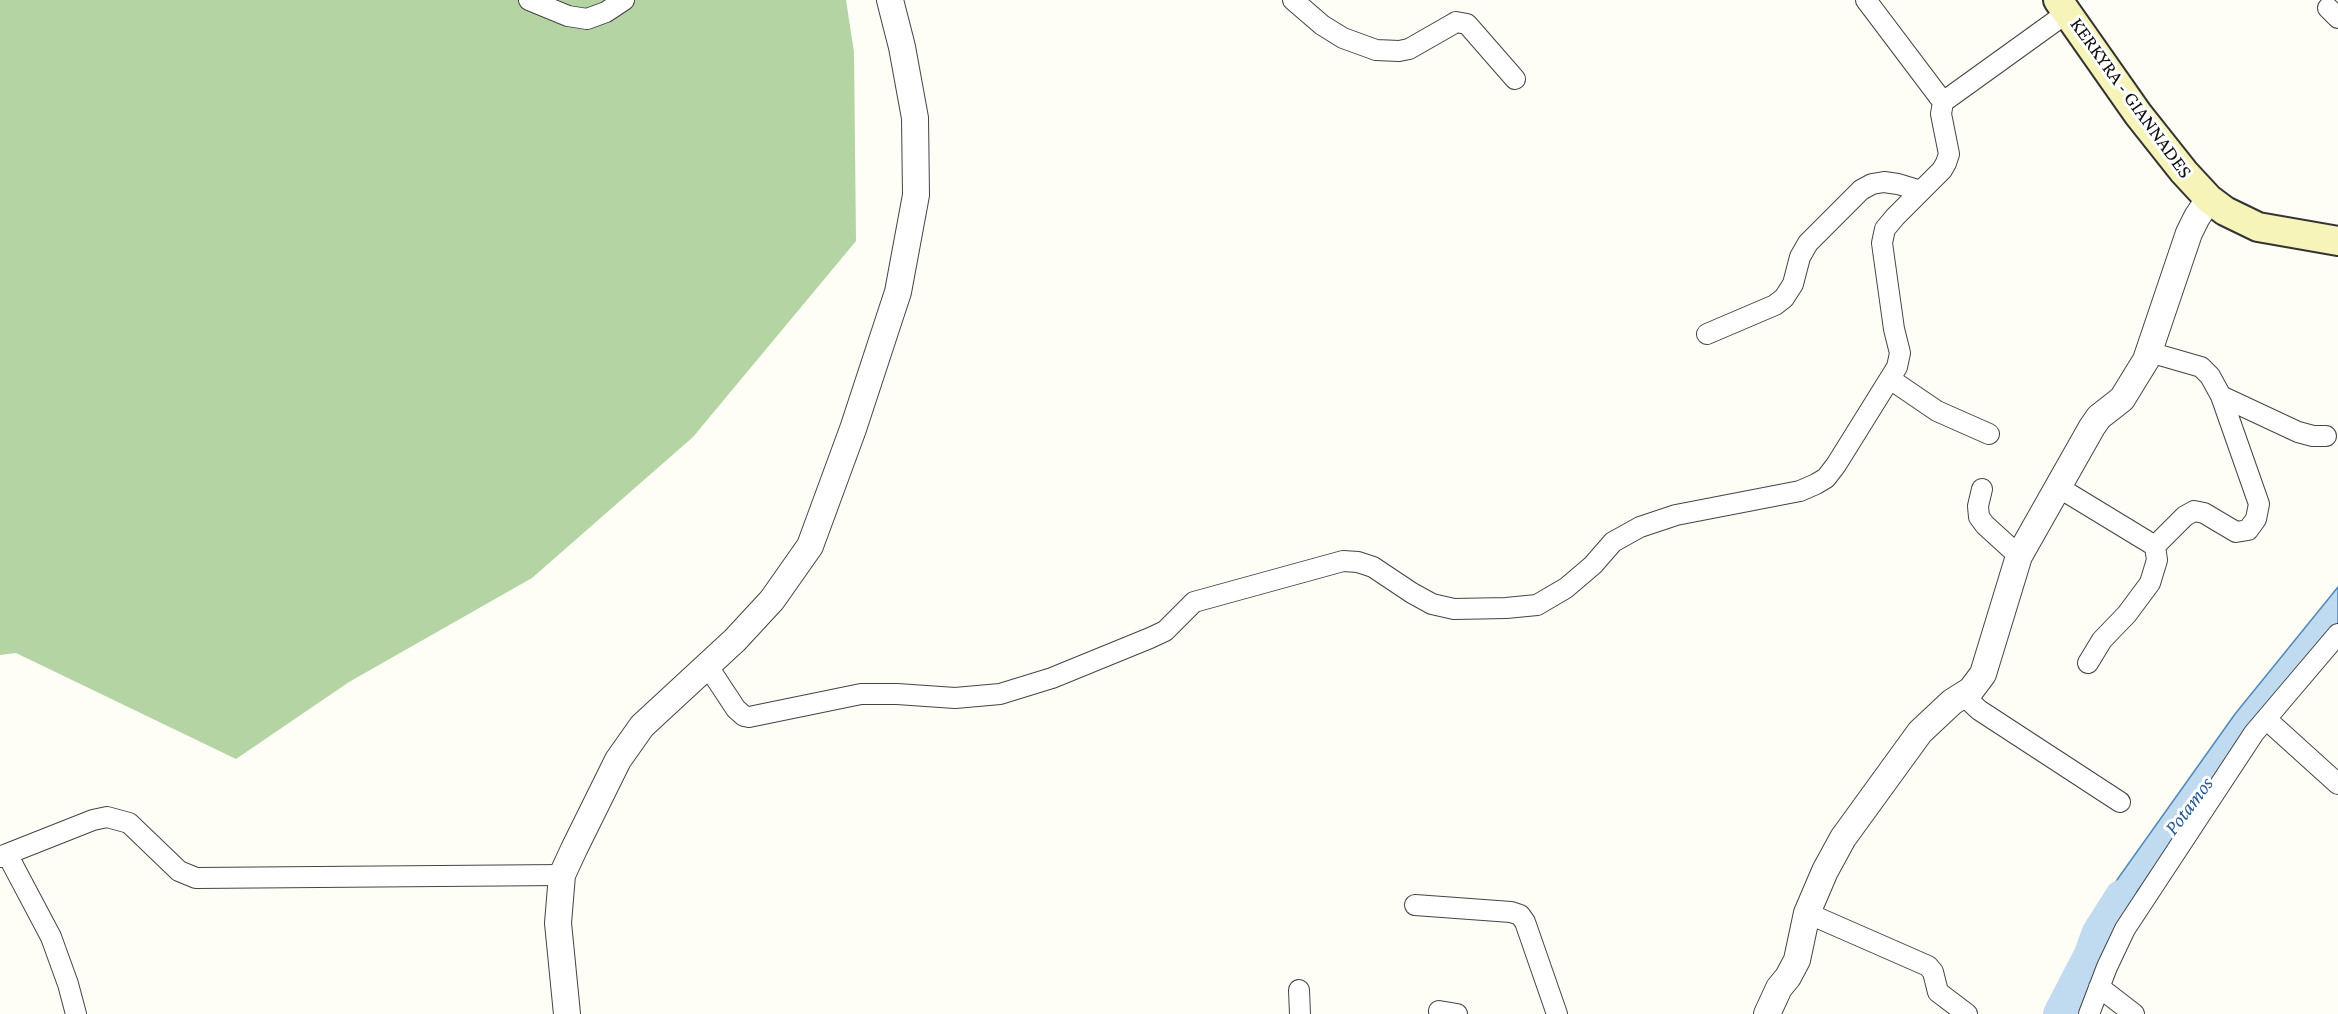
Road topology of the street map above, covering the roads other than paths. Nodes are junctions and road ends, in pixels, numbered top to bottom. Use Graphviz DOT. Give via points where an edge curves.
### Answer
graph roads {
  1 [pos="529,0"];
  2 [pos="624,0"];
  3 [pos="890,0"];
  4 [pos="1293,0"];
  5 [pos="1866,0"];
  6 [pos="2063,6"];
  7 [pos="1515,79"];
  8 [pos="1943,102"];
  9 [pos="1921,192"];
  10 [pos="2209,199"];
  11 [pos="2338,241"];
  12 [pos="1707,334"];
  13 [pos="2149,352"];
  14 [pos="1890,379"];
  15 [pos="2221,396"];
  16 [pos="1989,434"];
  17 [pos="2326,436"];
  18 [pos="2058,488"];
  19 [pos="1982,489"];
  20 [pos="2156,546"];
  21 [pos="2019,556"];
  22 [pos="2338,634"];
  23 [pos="2088,663"];
  24 [pos="707,665"];
  25 [pos="1964,696"];
  26 [pos="2266,719"];
  27 [pos="2338,784"];
  28 [pos="2120,802"];
  29 [pos="3,856"];
  30 [pos="562,875"];
  31 [pos="1415,905"];
  32 [pos="1807,913"];
  33 [pos="2099,987"];
  34 [pos="1299,990"];
  35 [pos="76,1014"];
  36 [pos="567,1014"];
  37 [pos="1300,1014"];
  38 [pos="1557,1014"];
  39 [pos="1767,1014"];
  40 [pos="1967,1014"];
  41 [pos="2089,1014"];
  42 [pos="2134,1014"];
  1 -- 2 [label="street" via="568,16 587,19"];
  3 -- 24 [label="street" via="915,118 916,195 898,292 810,546 772,600"];
  4 -- 7 [label="street" via="1343,38 1376,50 1409,49 1456,22 1467,24"];
  5 -- 8 [label="street"];
  6 -- 8 [label="street"];
  6 -- 10 [label="main road, KERKYRA - GIANNADES" via="2138,114"];
  8 -- 9 [label="street" via="1941,114 1949,154 1942,170"];
  9 -- 12 [label="street" via="1884,182 1861,190 1808,243 1784,298"];
  9 -- 14 [label="street" via="1886,229 1882,243 1900,353"];
  10 -- 11 [label="main road, KERKYRA - GIANNADES" via="2233,216 2259,227"];
  10 -- 13 [label="street" via="2190,233"];
  13 -- 15 [label="street" via="2200,367"];
  13 -- 18 [label="street" via="2122,399 2099,417"];
  14 -- 16 [label="street" via="1937,411"];
  14 -- 24 [label="street" via="1826,478 1800,491 1676,515 1640,527 1613,542 1566,588 1537,604 1454,609 1432,604 1373,567 1343,561 1194,602 1165,631 1150,639 1000,694 955,698 861,694 749,717 736,709"];
  15 -- 17 [label="street" via="2298,432"];
  15 -- 20 [label="street" via="2258,500 2259,514 2248,530 2236,532 2199,511 2189,512"];
  18 -- 20 [label="street"];
  18 -- 21 [label="street"];
  19 -- 21 [label="street" via="1979,517"];
  20 -- 23 [label="street" via="2157,560 2150,583 2102,640"];
  21 -- 25 [label="street" via="1983,674"];
  22 -- 26 [label="street"];
  24 -- 30 [label="street" via="642,726 618,760"];
  25 -- 28 [label="street" via="1979,710"];
  25 -- 32 [label="street" via="1920,732 1843,838"];
  26 -- 27 [label="street"];
  26 -- 33 [label="street" via="2125,929"];
  29 -- 30 [label="street" via="108,817 129,823 179,871 196,878"];
  29 -- 35 [label="street" via="51,937"];
  30 -- 36 [label="street" via="558,923"];
  31 -- 38 [label="street" via="1520,915"];
  32 -- 39 [label="street" via="1797,960"];
  32 -- 40 [label="street" via="1928,966 1938,992"];
  33 -- 41 [label="street"];
  33 -- 42 [label="street"];
  34 -- 37 [label="street"];
}
